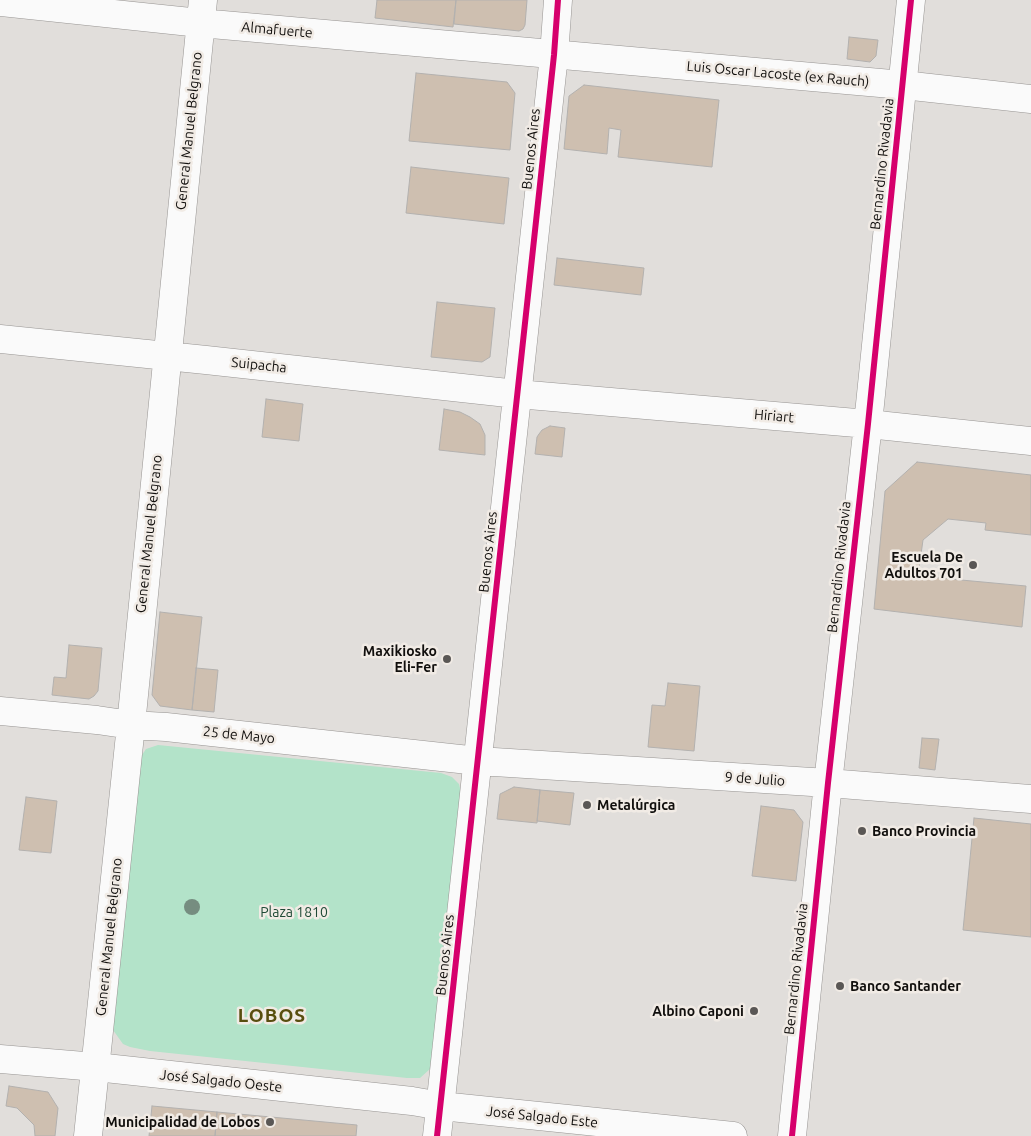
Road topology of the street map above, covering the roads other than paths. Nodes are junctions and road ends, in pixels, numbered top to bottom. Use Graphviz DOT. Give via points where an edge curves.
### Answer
graph roads {
  1 [pos="558,0"];
  2 [pos="911,0"];
  3 [pos="0,2"];
  4 [pos="202,12"];
  5 [pos="554,55"];
  6 [pos="903,85"];
  7 [pos="1031,99"];
  8 [pos="0,338"];
  9 [pos="167,356"];
  10 [pos="517,394"];
  11 [pos="868,424"];
  12 [pos="1031,441"];
  13 [pos="0,711"];
  14 [pos="131,725"];
  15 [pos="478,761"];
  16 [pos="828,783"];
  17 [pos="1031,799"];
  18 [pos="0,1059"];
  19 [pos="96,1068"];
  20 [pos="441,1106"];
  21 [pos="88,1136"];
  22 [pos="438,1136"];
  23 [pos="733,1136"];
  24 [pos="792,1136"];
  1 -- 5 [label="street, Buenos Aires"];
  2 -- 6 [label="street, Bernardino Rivadavia"];
  3 -- 4 [label="street, Almafuerte"];
  4 -- 5 [label="street, Almafuerte"];
  4 -- 9 [label="street, General Manuel Belgrano"];
  5 -- 6 [label="street, Luis Oscar Lacoste (ex Rauch)"];
  5 -- 10 [label="street, Buenos Aires"];
  6 -- 7 [label="street, Luis Oscar Lacoste (ex Rauch)"];
  6 -- 11 [label="street, Bernardino Rivadavia"];
  8 -- 9 [label="street, Suipacha"];
  9 -- 10 [label="street, Suipacha"];
  9 -- 14 [label="street, General Manuel Belgrano"];
  10 -- 11 [label="street, Hiriart"];
  10 -- 15 [label="street, Buenos Aires"];
  11 -- 12 [label="street, Hiriart"];
  11 -- 16 [label="street, Bernardino Rivadavia"];
  13 -- 14 [label="street, 25 de Mayo"];
  14 -- 15 [label="street, 25 de Mayo"];
  14 -- 19 [label="street, General Manuel Belgrano"];
  15 -- 16 [label="street, 9 de Julio"];
  15 -- 20 [label="street, Buenos Aires"];
  16 -- 17 [label="street, 9 de Julio"];
  16 -- 24 [label="street, Bernardino Rivadavia"];
  18 -- 19 [label="street, José Salgado Oeste"];
  19 -- 20 [label="street, José Salgado Oeste"];
  19 -- 21 [label="street, General Manuel Belgrano"];
  20 -- 22 [label="street, Buenos Aires"];
  20 -- 23 [label="street, José Salgado Este"];
}
